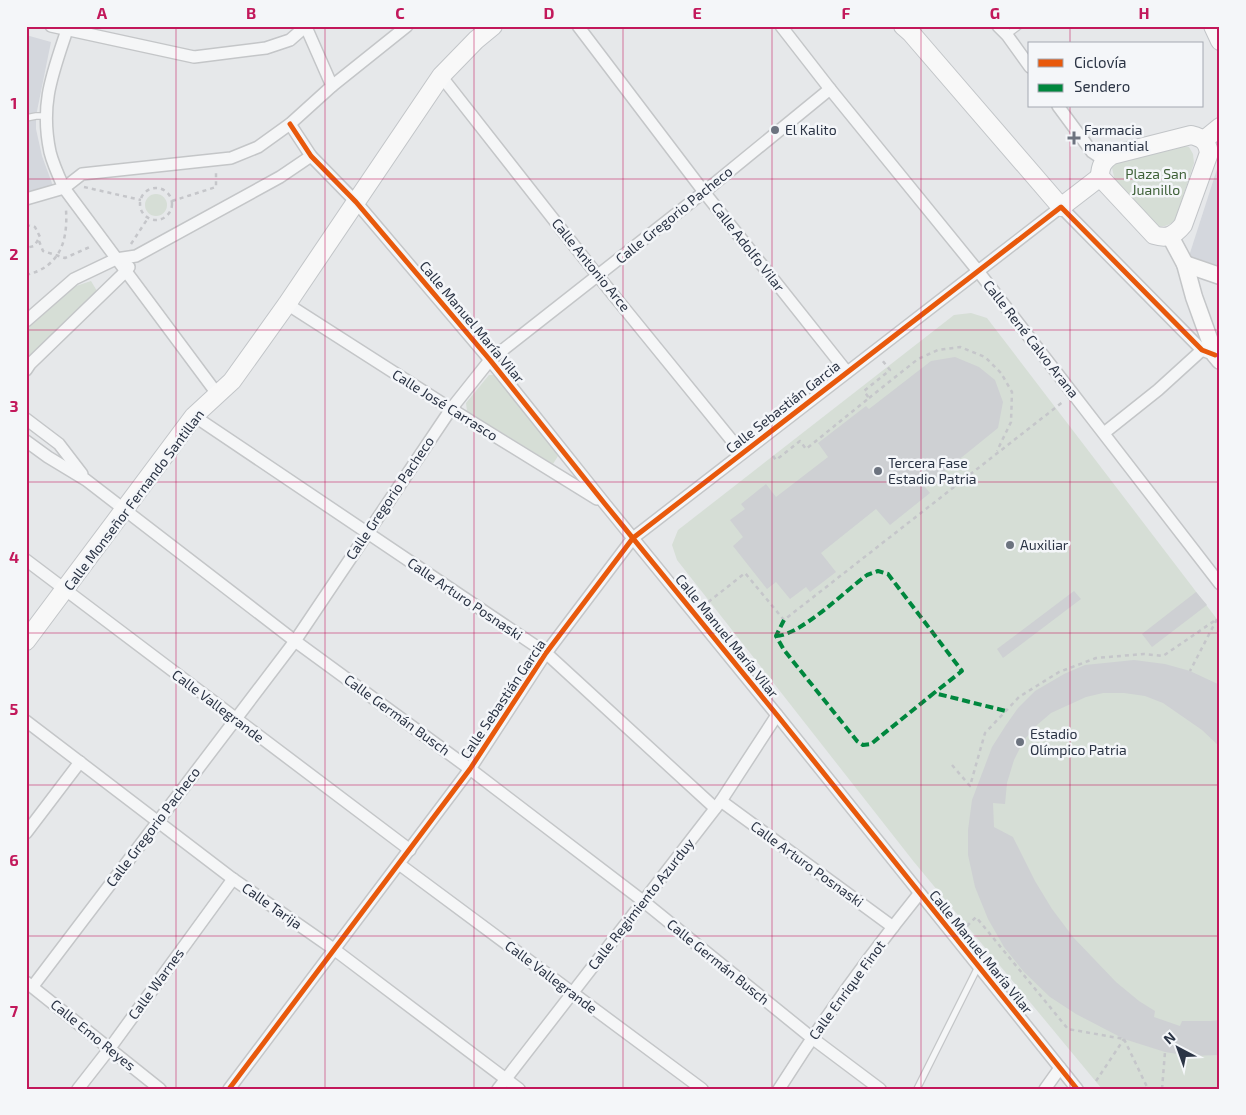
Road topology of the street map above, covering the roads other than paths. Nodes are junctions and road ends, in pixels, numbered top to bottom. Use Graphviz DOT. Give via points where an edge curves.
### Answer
graph roads {
  1 [pos="51,26"];
  2 [pos="306,26"];
  3 [pos="407,26"];
  4 [pos="493,26"];
  5 [pos="578,26"];
  6 [pos="781,26"];
  7 [pos="998,26"];
  8 [pos="1019,26"];
  9 [pos="1213,26"];
  10 [pos="911,28"];
  11 [pos="67,30"];
  12 [pos="1007,35"];
  13 [pos="1220,41"];
  14 [pos="1028,64"];
  15 [pos="441,76"];
  16 [pos="332,86"];
  17 [pos="830,89"];
  18 [pos="1059,108"];
  19 [pos="46,116"];
  20 [pos="26,118"];
  21 [pos="290,124"];
  22 [pos="1220,127"];
  23 [pos="1211,150"];
  24 [pos="311,156"];
  25 [pos="1104,160"];
  26 [pos="1100,177"];
  27 [pos="67,186"];
  28 [pos="704,192"];
  29 [pos="26,199"];
  30 [pos="356,202"];
  31 [pos="1061,207"];
  32 [pos="1170,236"];
  33 [pos="136,256"];
  34 [pos="119,259"];
  35 [pos="1185,264"];
  36 [pos="978,271"];
  37 [pos="126,272"];
  38 [pos="598,276"];
  39 [pos="1220,276"];
  40 [pos="286,304"];
  41 [pos="26,321"];
  42 [pos="1212,355"];
  43 [pos="490,360"];
  44 [pos="26,370"];
  45 [pos="847,372"];
  46 [pos="218,394"];
  47 [pos="451,409"];
  48 [pos="194,416"];
  49 [pos="26,419"];
  50 [pos="1104,433"];
  51 [pos="26,441"];
  52 [pos="742,453"];
  53 [pos="86,480"];
  54 [pos="605,504"];
  55 [pos="125,511"];
  56 [pos="366,533"];
  57 [pos="633,538"];
  58 [pos="26,560"];
  59 [pos="1220,584"];
  60 [pos="66,590"];
  61 [pos="26,641"];
  62 [pos="294,641"];
  63 [pos="546,653"];
  64 [pos="777,715"];
  65 [pos="234,719"];
  66 [pos="26,721"];
  67 [pos="80,762"];
  68 [pos="470,769"];
  69 [pos="718,804"];
  70 [pos="158,820"];
  71 [pos="26,832"];
  72 [pos="410,850"];
  73 [pos="400,864"];
  74 [pos="233,879"];
  75 [pos="919,894"];
  76 [pos="643,901"];
  77 [pos="893,926"];
  78 [pos="335,950"];
  79 [pos="978,967"];
  80 [pos="30,984"];
  81 [pos="572,992"];
  82 [pos="812,1038"];
  83 [pos="110,1048"];
  84 [pos="1060,1068"];
  85 [pos="505,1079"];
  86 [pos="78,1089"];
  87 [pos="160,1089"];
  88 [pos="229,1089"];
  89 [pos="498,1089"];
  90 [pos="519,1089"];
  91 [pos="702,1089"];
  92 [pos="779,1089"];
  93 [pos="880,1089"];
  94 [pos="917,1089"];
  95 [pos="1045,1089"];
  96 [pos="1077,1089"];
  1 -- 11 [label="street"];
  2 -- 11 [label="street" via="290,40 266,48 194,57"];
  2 -- 16 [label="street"];
  3 -- 16 [label="street"];
  4 -- 15 [label="main road, Calle Monseñor Fernando Santillan"];
  5 -- 28 [label="street, Calle Adolfo Vilar"];
  6 -- 17 [label="street, Calle René Calvo Arana"];
  7 -- 12 [label="street"];
  8 -- 12 [label="lane"];
  9 -- 13 [label="main road"];
  10 -- 31 [label="main road"];
  11 -- 19 [label="street" via="49,86"];
  12 -- 14 [label="street"];
  15 -- 30 [label="main road, Calle Monseñor Fernando Santillan"];
  15 -- 38 [label="street, Calle Antonio Arce"];
  16 -- 21 [label="street"];
  17 -- 28 [label="street, Calle Gregorio Pacheco"];
  17 -- 36 [label="street, Calle René Calvo Arana"];
  18 -- 25 [label="street" via="1092,152"];
  19 -- 20 [label="lane"];
  19 -- 27 [label="street" via="50,154"];
  21 -- 24 [label="street, Calle Manuel María Vilar"];
  21 -- 27 [label="street" via="258,147 231,158 82,174"];
  22 -- 23 [label="main road"];
  23 -- 25 [label="main road" via="1202,138 1191,135 1112,155"];
  23 -- 32 [label="main road" via="1183,225"];
  24 -- 30 [label="street, Calle Manuel María Vilar"];
  24 -- 33 [label="street" via="280,177"];
  25 -- 26 [label="main road"];
  26 -- 31 [label="main road, Calle Sebastián Garcia"];
  26 -- 32 [label="main road" via="1154,235"];
  27 -- 29 [label="street"];
  27 -- 34 [label="street" via="102,241"];
  28 -- 38 [label="street, Calle Gregorio Pacheco"];
  28 -- 45 [label="street, Calle Adolfo Vilar"];
  30 -- 40 [label="main road, Calle Monseñor Fernando Santillan"];
  30 -- 43 [label="street, Calle Manuel María Vilar"];
  31 -- 36 [label="street, Calle Sebastián Garcia"];
  31 -- 42 [label="street"];
  32 -- 35 [label="main road"];
  33 -- 34 [label="street"];
  33 -- 37 [label="street"];
  34 -- 37 [label="street"];
  34 -- 41 [label="street" via="74,279"];
  35 -- 39 [label="main road"];
  35 -- 42 [label="main road"];
  36 -- 45 [label="street, Calle Sebastián Garcia"];
  36 -- 50 [label="street, Calle René Calvo Arana"];
  37 -- 44 [label="street"];
  37 -- 46 [label="street"];
  38 -- 43 [label="street, Calle Gregorio Pacheco"];
  38 -- 52 [label="street, Calle Antonio Arce"];
  40 -- 46 [label="main road, Calle Monseñor Fernando Santillan" via="232,381"];
  40 -- 47 [label="street, Calle José Carrasco"];
  42 -- 50 [label="street" via="1158,390"];
  43 -- 47 [label="street, Calle Gregorio Pacheco"];
  43 -- 54 [label="street, Calle Manuel María Vilar"];
  45 -- 52 [label="street, Calle Sebastián Garcia"];
  46 -- 48 [label="main road, Calle Monseñor Fernando Santillan"];
  47 -- 54 [label="street, Calle José Carrasco"];
  47 -- 56 [label="street, Calle Gregorio Pacheco"];
  48 -- 55 [label="main road, Calle Monseñor Fernando Santillan"];
  48 -- 56 [label="street, Calle Arturo Posnaski"];
  49 -- 53 [label="street" via="59,444"];
  50 -- 59 [label="street, Calle René Calvo Arana"];
  51 -- 53 [label="street, Calle Germán Busch"];
  52 -- 57 [label="street, Calle Sebastián Garcia"];
  53 -- 55 [label="street, Calle Germán Busch"];
  54 -- 57 [label="street, Calle Manuel María Vilar"];
  55 -- 60 [label="main road, Calle Monseñor Fernando Santillan"];
  55 -- 62 [label="street, Calle Germán Busch"];
  56 -- 62 [label="street, Calle Gregorio Pacheco"];
  56 -- 63 [label="street, Calle Arturo Posnaski"];
  57 -- 63 [label="street, Calle Sebastián Garcia"];
  57 -- 64 [label="street, Calle Manuel María Vilar"];
  58 -- 60 [label="street, Calle Vallegrande"];
  60 -- 61 [label="main road, Calle Monseñor Fernando Santillan"];
  60 -- 65 [label="street, Calle Vallegrande"];
  62 -- 65 [label="street, Calle Gregorio Pacheco"];
  62 -- 68 [label="street, Calle Germán Busch"];
  63 -- 68 [label="street, Calle Sebastián Garcia"];
  63 -- 69 [label="street, Calle Arturo Posnaski"];
  64 -- 69 [label="street, Calle Regimiento Azurduy"];
  64 -- 75 [label="street, Calle Manuel María Vilar"];
  65 -- 70 [label="street, Calle Gregorio Pacheco"];
  65 -- 72 [label="street, Calle Vallegrande"];
  66 -- 67 [label="street, Calle Tarija"];
  67 -- 70 [label="street, Calle Tarija"];
  67 -- 71 [label="street"];
  68 -- 72 [label="street, Calle Sebastián Garcia"];
  68 -- 76 [label="street, Calle Germán Busch"];
  69 -- 76 [label="street, Calle Regimiento Azurduy"];
  69 -- 77 [label="street, Calle Arturo Posnaski"];
  70 -- 74 [label="street, Calle Tarija"];
  70 -- 80 [label="street, Calle Gregorio Pacheco"];
  72 -- 73 [label="street, Calle Sebastián Garcia"];
  73 -- 78 [label="street, Calle Sebastián Garcia"];
  73 -- 81 [label="street, Calle Vallegrande"];
  74 -- 78 [label="street, Calle Tarija"];
  74 -- 83 [label="street, Calle Warnes"];
  75 -- 77 [label="street, Calle Enrique Finot"];
  75 -- 79 [label="street, Calle Manuel María Vilar"];
  76 -- 81 [label="street, Calle Regimiento Azurduy"];
  76 -- 82 [label="street, Calle Germán Busch"];
  77 -- 82 [label="street, Calle Enrique Finot"];
  78 -- 85 [label="street, Calle Tarija"];
  78 -- 88 [label="street, Calle Sebastián Garcia"];
  79 -- 84 [label="street, Calle Manuel María Vilar"];
  79 -- 94 [label="lane"];
  80 -- 83 [label="street, Calle Emo Reyes"];
  81 -- 85 [label="street, Calle Regimiento Azurduy"];
  81 -- 91 [label="street, Calle Vallegrande"];
  82 -- 92 [label="street, Calle Enrique Finot"];
  82 -- 93 [label="street, Calle Germán Busch"];
  83 -- 86 [label="street, Calle Warnes"];
  83 -- 87 [label="street, Calle Emo Reyes"];
  84 -- 95 [label="street"];
  84 -- 96 [label="street, Calle Manuel María Vilar"];
  85 -- 89 [label="street, Calle Regimiento Azurduy"];
  85 -- 90 [label="street, Calle Tarija"];
}
